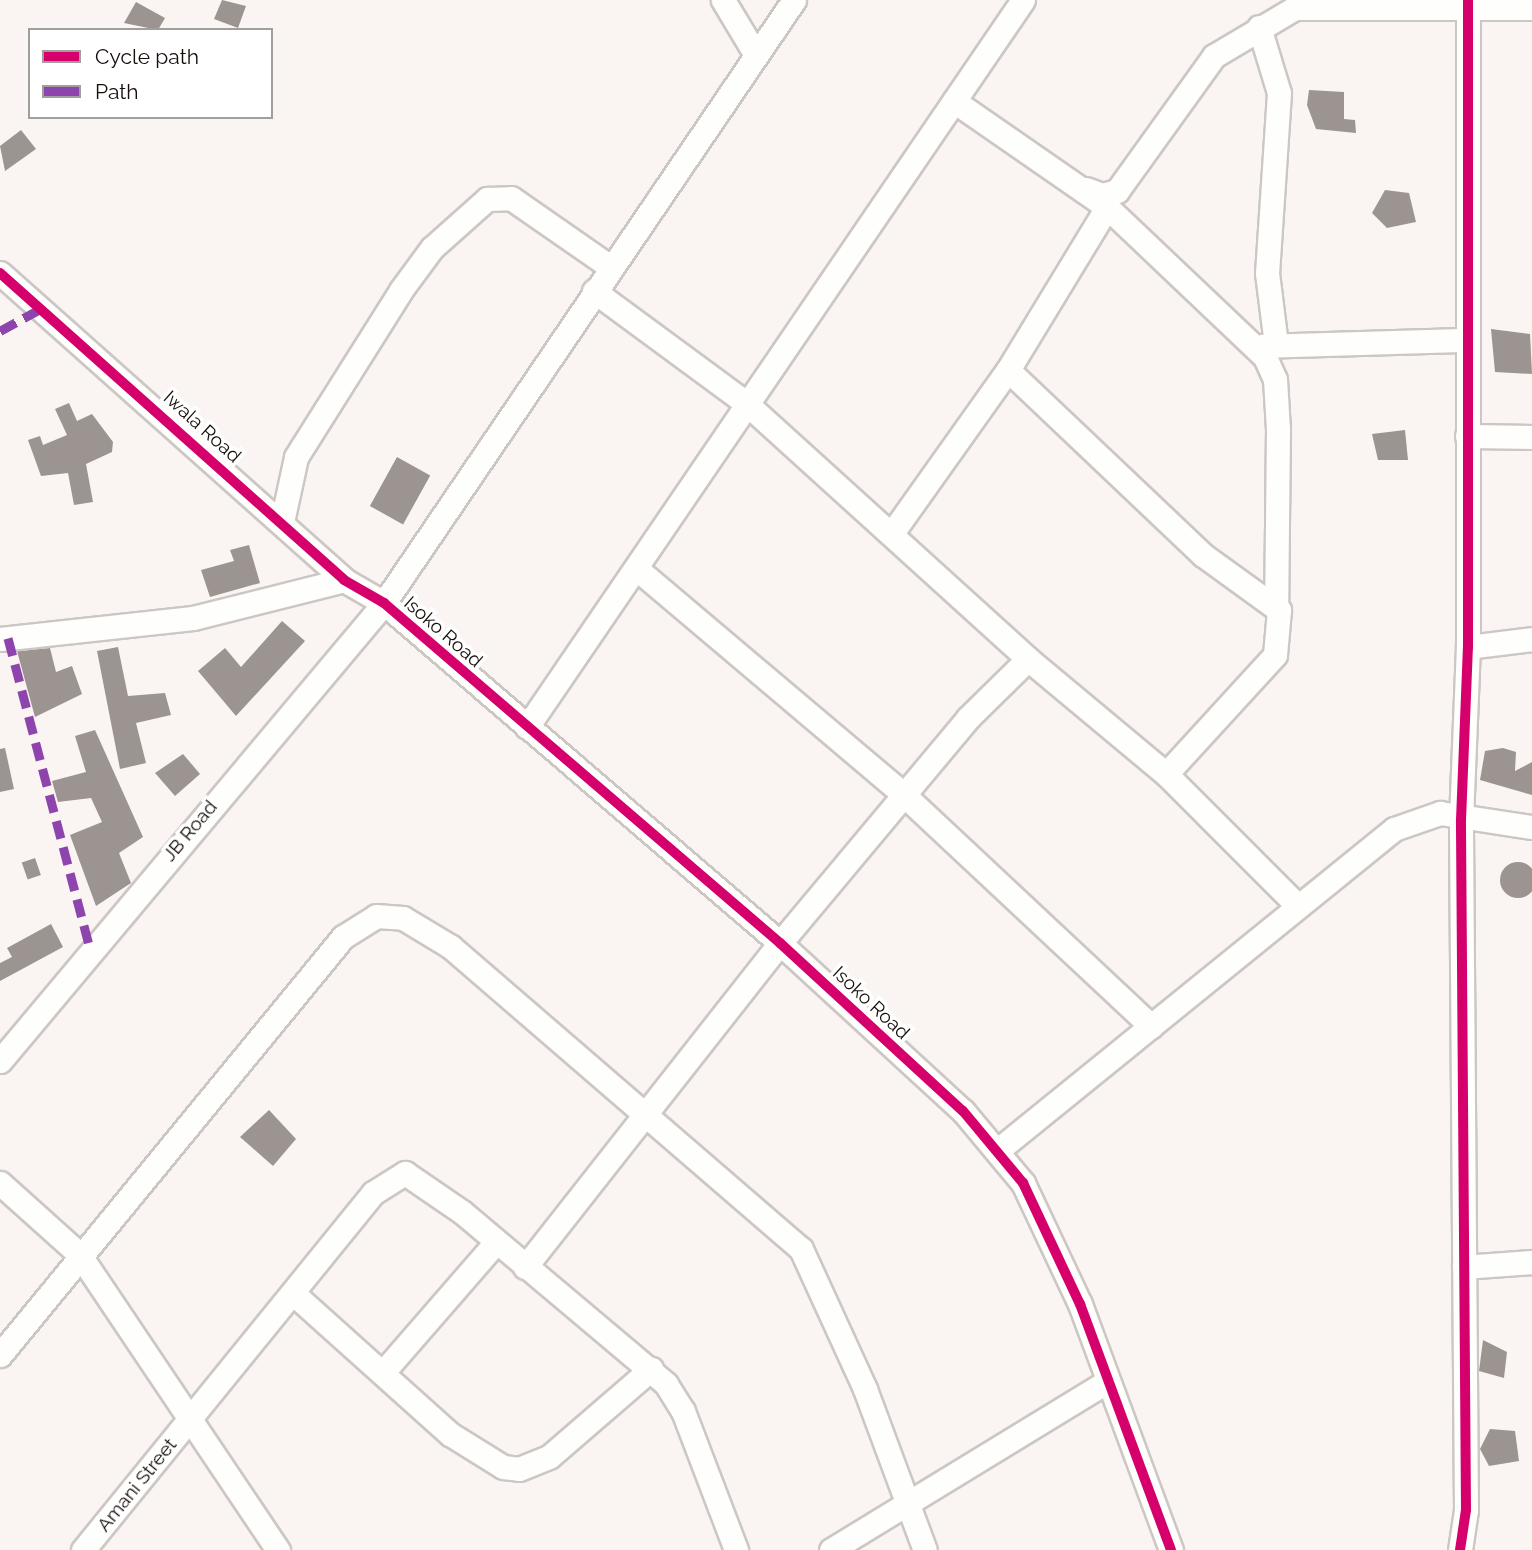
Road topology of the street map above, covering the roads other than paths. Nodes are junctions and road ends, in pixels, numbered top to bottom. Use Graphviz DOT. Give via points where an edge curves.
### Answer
graph roads {
  1 [pos="723,0"];
  2 [pos="794,0"];
  3 [pos="1468,3"];
  4 [pos="1015,4"];
  5 [pos="1532,8"];
  6 [pos="1259,27"];
  7 [pos="756,55"];
  8 [pos="954,101"];
  9 [pos="1083,188"];
  10 [pos="1107,208"];
  11 [pos="609,266"];
  12 [pos="0,273"];
  13 [pos="594,291"];
  14 [pos="1468,340"];
  15 [pos="1266,345"];
  16 [pos="1008,370"];
  17 [pos="747,404"];
  18 [pos="1467,436"];
  19 [pos="1532,437"];
  20 [pos="282,522"];
  21 [pos="892,533"];
  22 [pos="637,569"];
  23 [pos="344,580"];
  24 [pos="384,603"];
  25 [pos="1276,606"];
  26 [pos="0,639"];
  27 [pos="1532,639"];
  28 [pos="1468,647"];
  29 [pos="1028,659"];
  30 [pos="527,727"];
  31 [pos="1166,774"];
  32 [pos="903,794"];
  33 [pos="1461,820"];
  34 [pos="1532,827"];
  35 [pos="1295,903"];
  36 [pos="780,943"];
  37 [pos="1152,1026"];
  38 [pos="0,1061"];
  39 [pos="647,1110"];
  40 [pos="998,1150"];
  41 [pos="0,1183"];
  42 [pos="496,1242"];
  43 [pos="79,1254"];
  44 [pos="1532,1262"];
  45 [pos="525,1267"];
  46 [pos="1464,1267"];
  47 [pos="295,1295"];
  48 [pos="0,1355"];
  49 [pos="651,1369"];
  50 [pos="384,1371"];
  51 [pos="1106,1382"];
  52 [pos="190,1420"];
  53 [pos="908,1505"];
  54 [pos="1463,1549"];
  55 [pos="83,1550"];
  56 [pos="278,1550"];
  57 [pos="736,1550"];
  58 [pos="831,1550"];
  59 [pos="925,1550"];
  60 [pos="1171,1550"];
  1 -- 7 [label="street"];
  2 -- 7 [label="street, JB Road"];
  3 -- 5 [label="street"];
  3 -- 6 [label="street" via="1305,6"];
  3 -- 14 [label="street"];
  4 -- 8 [label="street"];
  6 -- 9 [label="street" via="1214,56 1124,185 1108,195"];
  6 -- 15 [label="street" via="1279,93"];
  7 -- 11 [label="street, JB Road"];
  8 -- 9 [label="street"];
  8 -- 17 [label="street"];
  9 -- 10 [label="street"];
  10 -- 15 [label="street"];
  10 -- 16 [label="street"];
  11 -- 13 [label="street, JB Road"];
  11 -- 20 [label="street" via="511,198 487,199 432,248 401,290 296,457"];
  12 -- 20 [label="street, Iwala Road"];
  13 -- 17 [label="street"];
  13 -- 24 [label="street, JB Road"];
  14 -- 15 [label="street"];
  14 -- 18 [label="street"];
  15 -- 25 [label="street" via="1275,379"];
  16 -- 21 [label="street"];
  16 -- 25 [label="street" via="1203,555"];
  17 -- 21 [label="street"];
  17 -- 22 [label="street"];
  18 -- 19 [label="street"];
  18 -- 28 [label="street"];
  20 -- 23 [label="street, Iwala Road"];
  21 -- 29 [label="street"];
  22 -- 30 [label="street"];
  22 -- 32 [label="street"];
  23 -- 24 [label="street, Iwala Road"];
  23 -- 26 [label="street" via="193,618"];
  24 -- 30 [label="street, Isoko Road"];
  24 -- 38 [label="street, JB Road"];
  25 -- 31 [label="street" via="1282,629 1275,655"];
  27 -- 28 [label="street"];
  28 -- 33 [label="street"];
  29 -- 31 [label="street"];
  29 -- 32 [label="street"];
  30 -- 36 [label="street, Isoko Road"];
  31 -- 35 [label="street"];
  32 -- 36 [label="street"];
  32 -- 37 [label="street"];
  33 -- 34 [label="street"];
  33 -- 35 [label="street" via="1440,813 1394,829"];
  33 -- 46 [label="street"];
  35 -- 37 [label="street"];
  36 -- 39 [label="street"];
  36 -- 40 [label="street, Isoko Road"];
  37 -- 40 [label="street"];
  39 -- 43 [label="street" via="434,934 403,918 376,916 359,923 318,965"];
  39 -- 45 [label="street"];
  39 -- 53 [label="street" via="808,1258"];
  40 -- 51 [label="street, Isoko Road" via="1023,1183 1080,1304"];
  41 -- 43 [label="street"];
  42 -- 45 [label="street, Amani Street"];
  42 -- 47 [label="street, Amani Street" via="417,1177 396,1175 373,1194"];
  42 -- 50 [label="street"];
  43 -- 48 [label="street"];
  43 -- 52 [label="street"];
  44 -- 46 [label="street"];
  45 -- 49 [label="street, Amani Street"];
  46 -- 54 [label="street"];
  47 -- 50 [label="street"];
  47 -- 52 [label="street, Amani Street"];
  49 -- 50 [label="street" via="575,1439 519,1469 470,1450"];
  49 -- 57 [label="street, Amani Street" via="683,1411"];
  51 -- 53 [label="street"];
  51 -- 60 [label="street, Isoko Road"];
  52 -- 55 [label="street, Amani Street"];
  52 -- 56 [label="street"];
  53 -- 58 [label="street"];
  53 -- 59 [label="street"];
}
